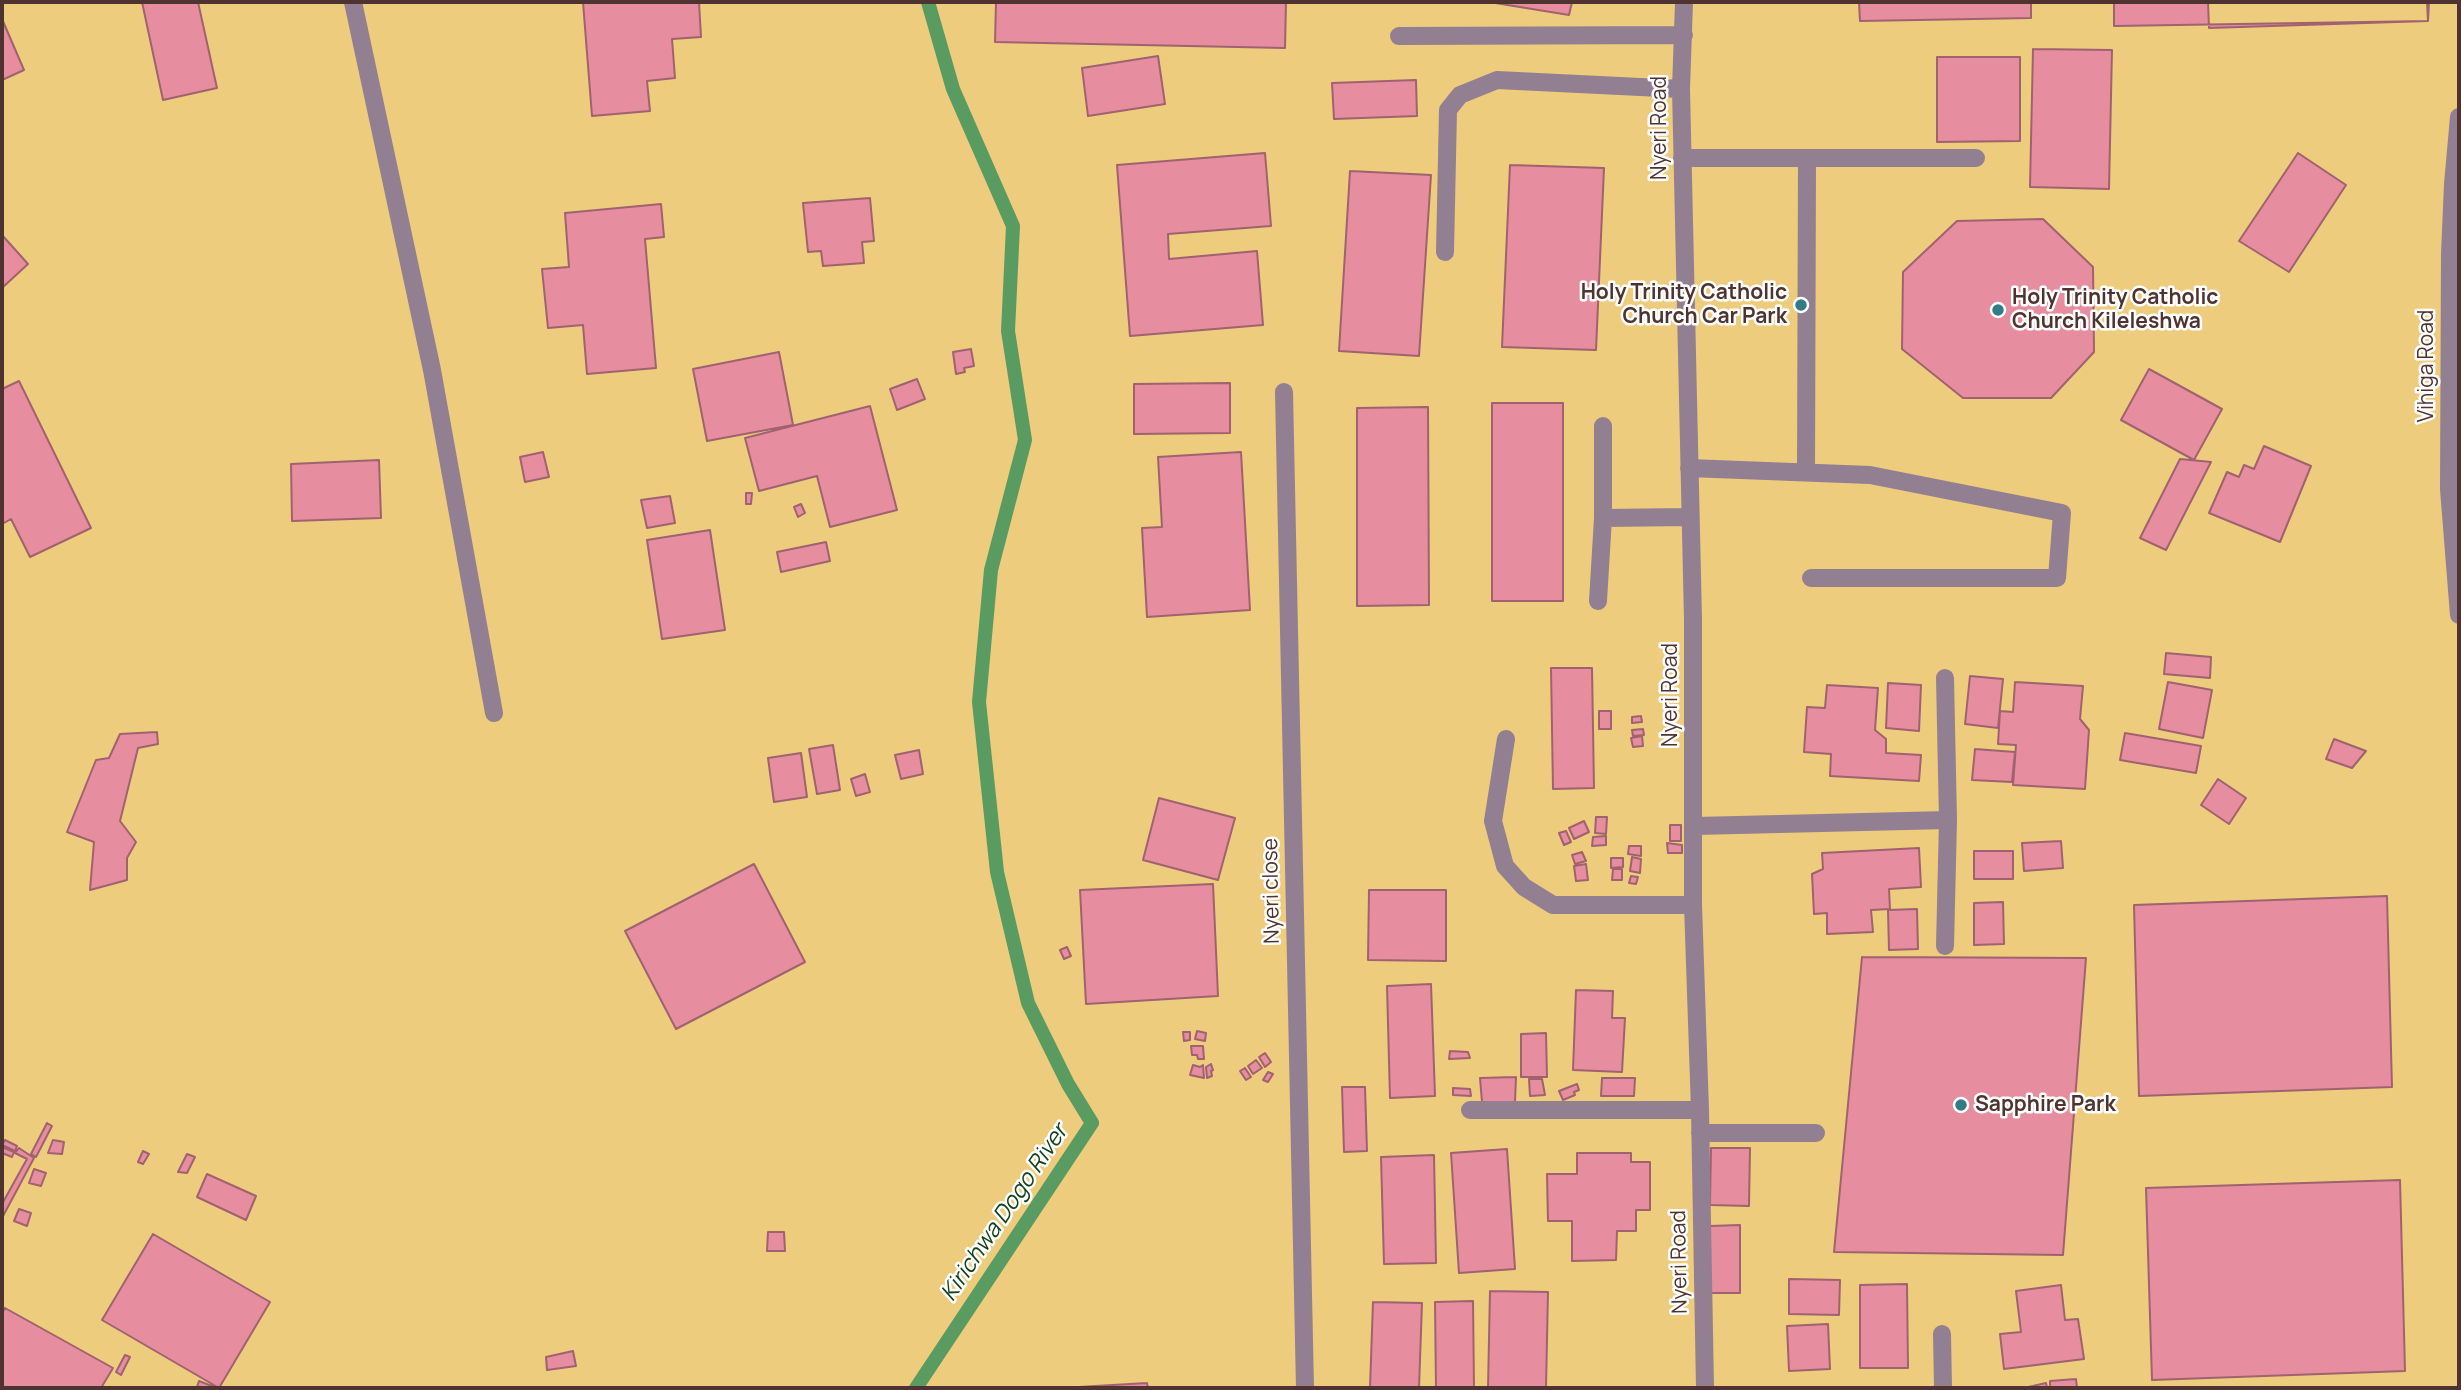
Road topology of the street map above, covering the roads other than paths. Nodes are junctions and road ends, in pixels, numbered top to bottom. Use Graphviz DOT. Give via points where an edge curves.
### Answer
graph roads {
  1 [pos="353,2"];
  2 [pos="1684,2"];
  3 [pos="1684,35"];
  4 [pos="1398,36"];
  5 [pos="1681,89"];
  6 [pos="2459,117"];
  7 [pos="1682,158"];
  8 [pos="1807,158"];
  9 [pos="1976,158"];
  10 [pos="2456,184"];
  11 [pos="1445,252"];
  12 [pos="1284,392"];
  13 [pos="1603,426"];
  14 [pos="1689,468"];
  15 [pos="1806,471"];
  16 [pos="1689,517"];
  17 [pos="1603,518"];
  18 [pos="1811,578"];
  19 [pos="1598,601"];
  20 [pos="2459,606"];
  21 [pos="1945,678"];
  22 [pos="494,713"];
  23 [pos="1506,739"];
  24 [pos="1948,820"];
  25 [pos="1695,826"];
  26 [pos="1693,905"];
  27 [pos="1945,946"];
  28 [pos="1470,1110"];
  29 [pos="1700,1110"];
  30 [pos="1700,1133"];
  31 [pos="1816,1133"];
  32 [pos="1942,1334"];
  33 [pos="1305,1388"];
  34 [pos="1705,1388"];
  35 [pos="1943,1388"];
  1 -- 22 [label="street" via="432,370"];
  2 -- 3 [label="street, Nyeri Road"];
  3 -- 4 [label="street"];
  3 -- 5 [label="street, Nyeri Road"];
  5 -- 7 [label="street, Nyeri Road"];
  5 -- 11 [label="street" via="1497,80 1460,94 1448,110"];
  6 -- 10 [label="street, Vihiga Road"];
  7 -- 8 [label="street"];
  7 -- 14 [label="street, Nyeri Road"];
  8 -- 9 [label="street"];
  8 -- 15 [label="street"];
  10 -- 20 [label="street, Vihiga Road" via="2449,489"];
  12 -- 33 [label="street, Nyeri close"];
  13 -- 17 [label="street"];
  14 -- 15 [label="street"];
  14 -- 16 [label="street, Nyeri Road"];
  15 -- 18 [label="street" via="1870,475 2062,513 2057,578"];
  16 -- 17 [label="street"];
  16 -- 25 [label="street, Nyeri Road"];
  17 -- 19 [label="street"];
  21 -- 24 [label="street"];
  23 -- 26 [label="street" via="1493,821 1505,866 1524,887 1553,905"];
  24 -- 25 [label="street"];
  24 -- 27 [label="street"];
  25 -- 26 [label="street, Nyeri Road"];
  26 -- 29 [label="street, Nyeri Road"];
  28 -- 29 [label="street"];
  29 -- 30 [label="street, Nyeri Road"];
  30 -- 31 [label="street"];
  30 -- 34 [label="street, Nyeri Road"];
  32 -- 35 [label="street"];
}
